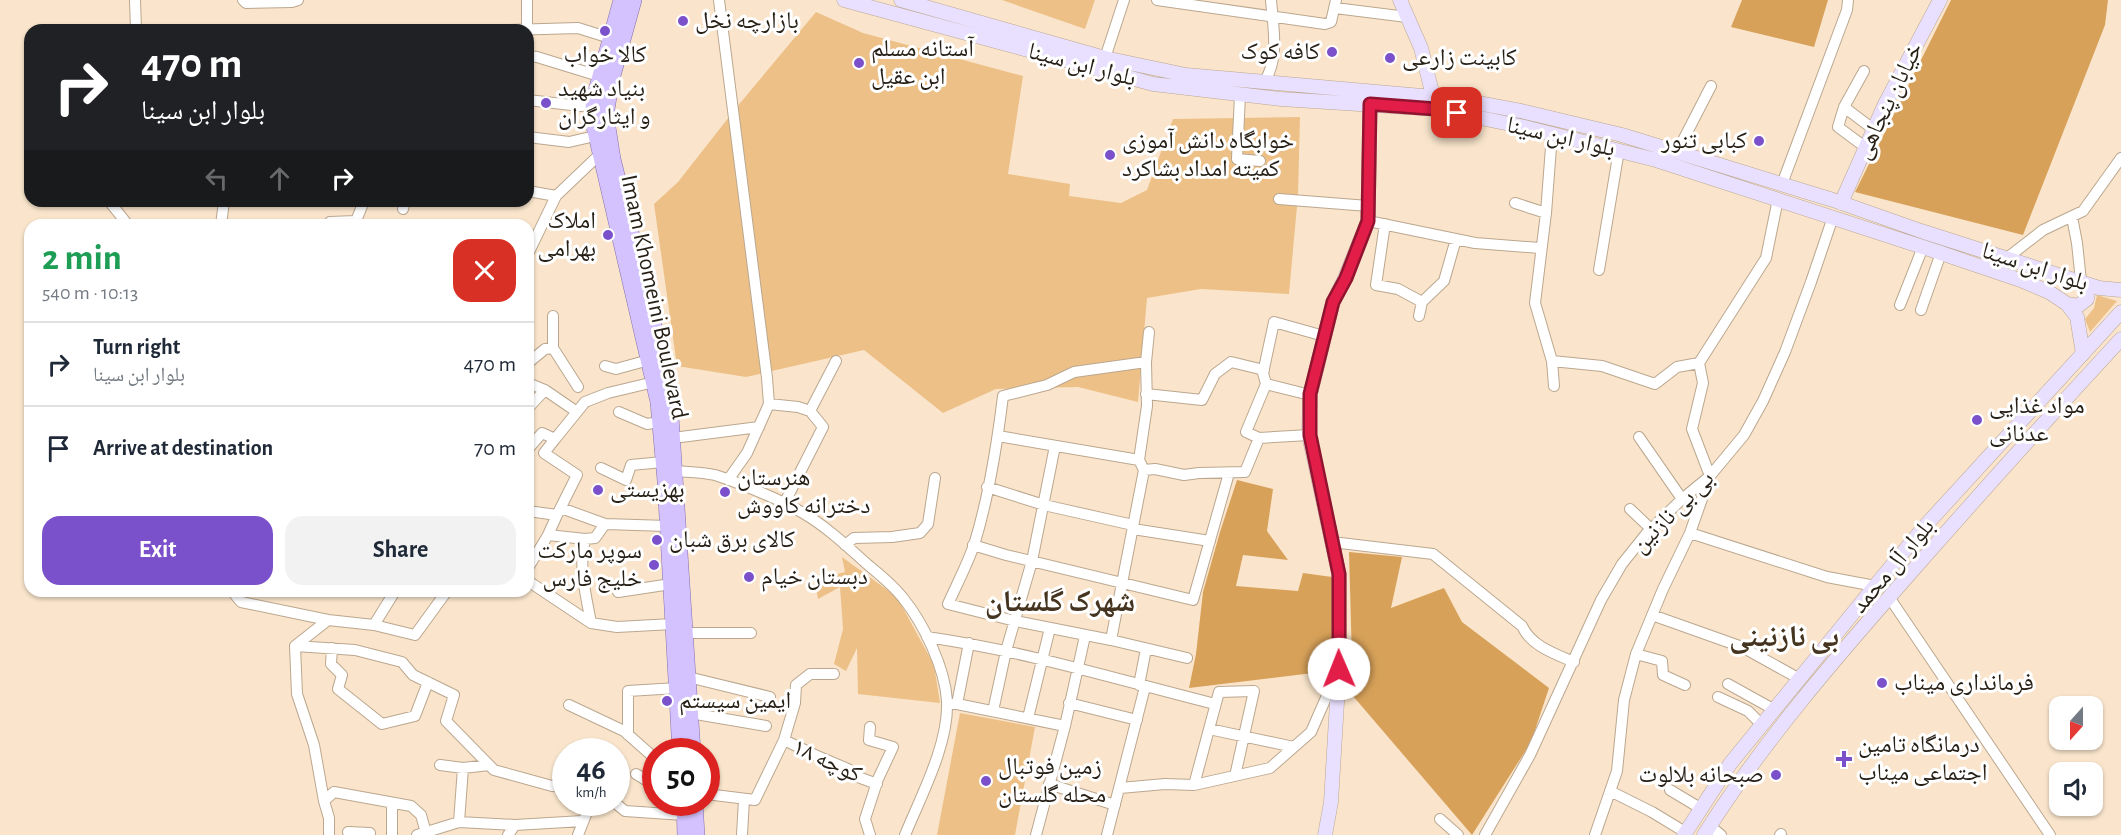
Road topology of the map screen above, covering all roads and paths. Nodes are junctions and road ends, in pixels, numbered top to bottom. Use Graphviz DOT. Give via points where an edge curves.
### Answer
graph roads {
  1 [pos="135,0"];
  2 [pos="243,0"];
  3 [pos="298,0"];
  4 [pos="528,0"];
  5 [pos="621,0"];
  6 [pos="634,0"];
  7 [pos="719,0"];
  8 [pos="844,0"];
  9 [pos="901,0"];
  10 [pos="1124,0"];
  11 [pos="1157,0"];
  12 [pos="1271,0"];
  13 [pos="1400,0"];
  14 [pos="1410,0"];
  15 [pos="1848,0"];
  16 [pos="1940,0"];
  17 [pos="1335,4"];
  18 [pos="1272,16"];
  19 [pos="1407,17"];
  20 [pos="136,24"];
  21 [pos="527,24"];
  22 [pos="534,28"];
  23 [pos="610,38"];
  24 [pos="534,57"];
  25 [pos="1105,58"];
  26 [pos="1864,72"];
  27 [pos="599,76"];
  28 [pos="1264,82"];
  29 [pos="1711,86"];
  30 [pos="1240,95"];
  31 [pos="534,101"];
  32 [pos="1434,103"];
  33 [pos="1370,104"];
  34 [pos="593,105"];
  35 [pos="1844,107"];
  36 [pos="1873,129"];
  37 [pos="1552,134"];
  38 [pos="595,136"];
  39 [pos="534,138"];
  40 [pos="1865,147"];
  41 [pos="1619,150"];
  42 [pos="1677,152"];
  43 [pos="599,154"];
  44 [pos="2121,158"];
  45 [pos="1260,160"];
  46 [pos="1782,184"];
  47 [pos="534,192"];
  48 [pos="556,196"];
  49 [pos="1279,199"];
  50 [pos="1778,199"];
  51 [pos="1515,202"];
  52 [pos="1841,203"];
  53 [pos="1368,206"];
  54 [pos="114,207"];
  55 [pos="1546,213"];
  56 [pos="1833,217"];
  57 [pos="2072,217"];
  58 [pos="123,219"];
  59 [pos="1368,221"];
  60 [pos="1386,224"];
  61 [pos="534,229"];
  62 [pos="1456,239"];
  63 [pos="1923,247"];
  64 [pos="1540,248"];
  65 [pos="1941,253"];
  66 [pos="2007,258"];
  67 [pos="1599,270"];
  68 [pos="2081,281"];
  69 [pos="637,285"];
  70 [pos="2121,290"];
  71 [pos="1422,302"];
  72 [pos="2067,304"];
  73 [pos="1900,305"];
  74 [pos="1921,310"];
  75 [pos="2121,312"];
  76 [pos="553,316"];
  77 [pos="1419,316"];
  78 [pos="1149,332"];
  79 [pos="1324,336"];
  80 [pos="2121,339"];
  81 [pos="553,348"];
  82 [pos="2083,354"];
  83 [pos="534,358"];
  84 [pos="649,360"];
  85 [pos="836,361"];
  86 [pos="1552,361"];
  87 [pos="1146,362"];
  88 [pos="1699,363"];
  89 [pos="605,366"];
  90 [pos="1264,370"];
  91 [pos="654,382"];
  92 [pos="1266,384"];
  93 [pos="534,385"];
  94 [pos="1554,386"];
  95 [pos="578,387"];
  96 [pos="545,390"];
  97 [pos="1146,394"];
  98 [pos="1310,394"];
  99 [pos="534,402"];
  100 [pos="769,404"];
  101 [pos="810,411"];
  102 [pos="577,412"];
  103 [pos="619,412"];
  104 [pos="660,422"];
  105 [pos="759,427"];
  106 [pos="1310,435"];
  107 [pos="998,436"];
  108 [pos="1639,437"];
  109 [pos="673,438"];
  110 [pos="1259,438"];
  111 [pos="555,439"];
  112 [pos="534,442"];
  113 [pos="1055,446"];
  114 [pos="1141,465"];
  115 [pos="669,466"];
  116 [pos="601,468"];
  117 [pos="1229,472"];
  118 [pos="1710,476"];
  119 [pos="934,478"];
  120 [pos="728,480"];
  121 [pos="987,487"];
  122 [pos="1959,489"];
  123 [pos="1682,499"];
  124 [pos="1972,503"];
  125 [pos="784,504"];
  126 [pos="1044,506"];
  127 [pos="1630,508"];
  128 [pos="534,511"];
  129 [pos="559,511"];
  130 [pos="604,524"];
  131 [pos="668,526"];
  132 [pos="1133,527"];
  133 [pos="1652,529"];
  134 [pos="1690,533"];
  135 [pos="548,535"];
  136 [pos="585,539"];
  137 [pos="1210,541"];
  138 [pos="1332,542"];
  139 [pos="845,544"];
  140 [pos="974,545"];
  141 [pos="534,558"];
  142 [pos="1032,561"];
  143 [pos="1122,583"];
  144 [pos="671,584"];
  145 [pos="534,585"];
  146 [pos="1875,586"];
  147 [pos="618,592"];
  148 [pos="237,597"];
  149 [pos="391,597"];
  150 [pos="443,597"];
  151 [pos="1889,597"];
  152 [pos="1652,615"];
  153 [pos="328,620"];
  154 [pos="1015,621"];
  155 [pos="591,623"];
  156 [pos="374,625"];
  157 [pos="681,627"];
  158 [pos="1050,628"];
  159 [pos="751,633"];
  160 [pos="1085,636"];
  161 [pos="927,637"];
  162 [pos="1111,640"];
  163 [pos="969,643"];
  164 [pos="295,646"];
  165 [pos="332,648"];
  166 [pos="1146,649"];
  167 [pos="1006,651"];
  168 [pos="1635,654"];
  169 [pos="1042,658"];
  170 [pos="1187,658"];
  171 [pos="1574,662"];
  172 [pos="1078,668"];
  173 [pos="1339,669"];
  174 [pos="834,674"];
  175 [pos="1798,678"];
  176 [pos="428,682"];
  177 [pos="682,682"];
  178 [pos="1728,684"];
  179 [pos="1142,686"];
  180 [pos="1685,686"];
  181 [pos="770,697"];
  182 [pos="1718,697"];
  183 [pos="1069,703"];
  184 [pos="952,704"];
  185 [pos="1215,704"];
  186 [pos="569,705"];
  187 [pos="1773,709"];
  188 [pos="993,711"];
  189 [pos="690,713"];
  190 [pos="1028,718"];
  191 [pos="1137,720"];
  192 [pos="1761,724"];
  193 [pos="766,726"];
  194 [pos="1065,726"];
  195 [pos="870,727"];
  196 [pos="1209,729"];
  197 [pos="628,735"];
  198 [pos="1244,737"];
  199 [pos="680,738"];
  200 [pos="692,738"];
  201 [pos="784,740"];
  202 [pos="642,747"];
  203 [pos="1294,747"];
  204 [pos="440,765"];
  205 [pos="489,765"];
  206 [pos="463,768"];
  207 [pos="636,774"];
  208 [pos="1235,776"];
  209 [pos="642,778"];
  210 [pos="1718,781"];
  211 [pos="877,784"];
  212 [pos="1049,784"];
  213 [pos="1194,785"];
  214 [pos="552,786"];
  215 [pos="1120,788"];
  216 [pos="1670,790"];
  217 [pos="1610,791"];
  218 [pos="1730,795"];
  219 [pos="720,796"];
  220 [pos="744,799"];
  221 [pos="324,801"];
  222 [pos="392,803"];
  223 [pos="1115,805"];
  224 [pos="1700,808"];
  225 [pos="585,816"];
  226 [pos="685,816"];
  227 [pos="696,816"];
  228 [pos="1440,819"];
  229 [pos="583,821"];
  230 [pos="459,822"];
  231 [pos="515,825"];
  232 [pos="1712,832"];
  233 [pos="329,833"];
  234 [pos="349,834"];
  235 [pos="370,834"];
  236 [pos="421,834"];
  237 [pos="1684,834"];
  238 [pos="385,835"];
  239 [pos="392,835"];
  240 [pos="508,835"];
  241 [pos="578,835"];
  242 [pos="686,835"];
  243 [pos="697,835"];
  244 [pos="741,835"];
  245 [pos="870,835"];
  246 [pos="905,835"];
  247 [pos="1036,835"];
  248 [pos="1107,835"];
  249 [pos="1325,835"];
  250 [pos="1458,835"];
  251 [pos="1485,835"];
  252 [pos="1595,835"];
  253 [pos="2050,835"];
  1 -- 20 [label="street"];
  2 -- 3 [label="street"];
  4 -- 21 [label="street"];
  5 -- 23 [label="main road, Imam Khomeini Boulevard"];
  6 -- 69 [label="main road, Imam Khomeini Boulevard" via="606,115"];
  7 -- 100 [label="street"];
  8 -- 30 [label="main road, بلوار ابن سینا" via="1153,84"];
  9 -- 25 [label="main road, بلوار ابن سینا"];
  10 -- 25 [label="street"];
  11 -- 18 [label="street"];
  12 -- 18 [label="street"];
  13 -- 19 [label="main road"];
  14 -- 19 [label="main road"];
  15 -- 46 [label="street"];
  16 -- 36 [label="main road, خیابان پنجاهی"];
  17 -- 18 [label="street" via="1331,22 1325,24"];
  17 -- 19 [label="street"];
  18 -- 28 [label="street" via="1274,62"];
  19 -- 32 [label="main road" via="1421,48"];
  22 -- 23 [label="street" via="578,28"];
  23 -- 27 [label="main road, Imam Khomeini Boulevard"];
  24 -- 27 [label="street"];
  25 -- 28 [label="main road, بلوار ابن سینا" via="1186,75"];
  26 -- 35 [label="street"];
  27 -- 34 [label="main road, Imam Khomeini Boulevard"];
  28 -- 32 [label="main road, بلوار ابن سینا"];
  29 -- 42 [label="street"];
  30 -- 33 [label="main road, بلوار ابن سینا"];
  30 -- 45 [label="street" via="1237,159"];
  31 -- 34 [label="street"];
  32 -- 33 [label="main road, بلوار ابن سینا"];
  32 -- 37 [label="main road, بلوار ابن سینا"];
  32 -- 42 [label="main road, بلوار ابن سینا" via="1521,111"];
  33 -- 53 [label="main road"];
  34 -- 38 [label="main road, Imam Khomeini Boulevard"];
  35 -- 36 [label="street"];
  35 -- 40 [label="street" via="1838,127"];
  36 -- 40 [label="main road, خیابان پنجاهی"];
  37 -- 41 [label="main road, بلوار ابن سینا"];
  37 -- 55 [label="street"];
  38 -- 39 [label="street" via="569,142"];
  38 -- 43 [label="main road, Imam Khomeini Boulevard"];
  40 -- 52 [label="main road, خیابان پنجاهی"];
  41 -- 50 [label="main road, بلوار ابن سینا"];
  41 -- 67 [label="street"];
  42 -- 46 [label="main road, بلوار ابن سینا"];
  43 -- 48 [label="street"];
  43 -- 69 [label="main road, Imam Khomeini Boulevard"];
  44 -- 57 [label="street" via="2083,212"];
  46 -- 52 [label="main road, بلوار ابن سینا"];
  47 -- 48 [label="street"];
  48 -- 61 [label="street"];
  49 -- 53 [label="street"];
  50 -- 56 [label="main road, بلوار ابن سینا"];
  50 -- 88 [label="street" via="1766,258"];
  51 -- 55 [label="street"];
  52 -- 66 [label="main road, بلوار ابن سینا"];
  53 -- 59 [label="main road"];
  54 -- 58 [label="street"];
  55 -- 64 [label="street"];
  56 -- 63 [label="main road, بلوار ابن سینا"];
  56 -- 118 [label="street, بی بی نازنین" via="1763,401 1744,435"];
  57 -- 66 [label="street" via="2043,230"];
  57 -- 68 [label="street"];
  59 -- 60 [label="street"];
  59 -- 79 [label="main road" via="1333,302"];
  60 -- 62 [label="street"];
  60 -- 71 [label="street" via="1376,285 1398,289"];
  62 -- 64 [label="street"];
  62 -- 71 [label="street" via="1444,281"];
  63 -- 65 [label="main road, بلوار ابن سینا"];
  63 -- 73 [label="street"];
  64 -- 86 [label="street" via="1535,303"];
  65 -- 72 [label="main road, بلوار ابن سینا" via="2023,281"];
  65 -- 74 [label="street"];
  66 -- 68 [label="main road, بلوار ابن سینا"];
  68 -- 70 [label="main road, بلوار ابن سینا"];
  68 -- 72 [label="main road" via="2088,289 2087,299 2078,306"];
  69 -- 84 [label="main road, Imam Khomeini Boulevard"];
  69 -- 109 [label="main road, Imam Khomeini Boulevard" via="666,373"];
  71 -- 77 [label="street"];
  72 -- 82 [label="main road, بلوار ابن سینا" via="2077,316"];
  75 -- 82 [label="main road, بلوار آل محمد"];
  76 -- 81 [label="street"];
  78 -- 87 [label="street"];
  79 -- 90 [label="street" via="1274,322"];
  79 -- 98 [label="main road"];
  80 -- 124 [label="main road, بلوار آل محمد"];
  81 -- 83 [label="street"];
  81 -- 95 [label="street"];
  82 -- 122 [label="main road, بلوار آل محمد"];
  84 -- 89 [label="street" via="616,369"];
  84 -- 91 [label="main road, Imam Khomeini Boulevard"];
  85 -- 101 [label="street"];
  86 -- 88 [label="street" via="1602,366 1655,384 1677,367"];
  86 -- 94 [label="street"];
  87 -- 97 [label="street"];
  87 -- 107 [label="street" via="1074,372 1047,385 1003,396"];
  88 -- 118 [label="street" via="1703,383 1692,429"];
  90 -- 92 [label="street"];
  90 -- 97 [label="street" via="1231,362 1215,374 1202,399"];
  91 -- 102 [label="street" via="585,402"];
  91 -- 104 [label="main road, Imam Khomeini Boulevard"];
  92 -- 98 [label="street"];
  92 -- 110 [label="street" via="1246,432"];
  93 -- 96 [label="street"];
  96 -- 99 [label="street"];
  96 -- 102 [label="street"];
  97 -- 114 [label="street"];
  98 -- 106 [label="main road"];
  100 -- 101 [label="street"];
  100 -- 105 [label="street"];
  101 -- 125 [label="street" via="823,427"];
  102 -- 111 [label="street"];
  103 -- 104 [label="street" via="647,424"];
  104 -- 115 [label="main road, Imam Khomeini Boulevard"];
  105 -- 109 [label="street"];
  105 -- 120 [label="street"];
  106 -- 110 [label="street"];
  106 -- 138 [label="main road"];
  107 -- 113 [label="street"];
  107 -- 121 [label="street"];
  108 -- 123 [label="street"];
  109 -- 115 [label="main road, Imam Khomeini Boulevard"];
  110 -- 117 [label="street" via="1245,472"];
  111 -- 112 [label="street" via="542,433"];
  111 -- 129 [label="street" via="544,453 577,475"];
  113 -- 114 [label="street"];
  113 -- 126 [label="street"];
  114 -- 117 [label="street" via="1184,475"];
  114 -- 132 [label="street"];
  115 -- 116 [label="street" via="631,465 626,480"];
  115 -- 120 [label="street"];
  115 -- 131 [label="main road, Imam Khomeini Boulevard"];
  115 -- 157 [label="main road, Imam Khomeini Boulevard"];
  117 -- 137 [label="street"];
  118 -- 123 [label="street, بی بی نازنین"];
  118 -- 134 [label="street"];
  119 -- 139 [label="street" via="928,524 920,533 854,538"];
  120 -- 125 [label="street"];
  121 -- 126 [label="street"];
  121 -- 140 [label="street"];
  122 -- 124 [label="main road"];
  122 -- 146 [label="main road, بلوار آل محمد"];
  123 -- 133 [label="street, بی بی نازنین"];
  124 -- 151 [label="main road, بلوار آل محمد"];
  125 -- 139 [label="street" via="821,524"];
  126 -- 132 [label="street"];
  126 -- 142 [label="street"];
  127 -- 133 [label="street"];
  128 -- 129 [label="street"];
  129 -- 130 [label="street"];
  129 -- 135 [label="street"];
  130 -- 131 [label="street"];
  130 -- 136 [label="street" via="595,538"];
  131 -- 144 [label="main road, Imam Khomeini Boulevard"];
  132 -- 137 [label="street"];
  132 -- 143 [label="street"];
  133 -- 171 [label="street, بی بی نازنین" via="1601,600"];
  134 -- 146 [label="street" via="1827,576"];
  134 -- 152 [label="street"];
  135 -- 136 [label="street"];
  135 -- 141 [label="street"];
  136 -- 155 [label="street" via="583,578"];
  137 -- 143 [label="street" via="1193,600"];
  138 -- 171 [label="street" via="1432,554 1522,626 1526,635 1546,650"];
  138 -- 173 [label="main road" via="1339,574"];
  139 -- 161 [label="street" via="905,599"];
  140 -- 142 [label="street"];
  140 -- 154 [label="street" via="948,604"];
  142 -- 143 [label="street"];
  142 -- 154 [label="street"];
  143 -- 162 [label="street"];
  144 -- 147 [label="street"];
  144 -- 157 [label="main road, Imam Khomeini Boulevard"];
  145 -- 155 [label="street"];
  146 -- 175 [label="main road, بلوار آل محمد"];
  148 -- 153 [label="street" via="242,602"];
  149 -- 156 [label="street"];
  150 -- 156 [label="street" via="415,635"];
  151 -- 218 [label="main road, بلوار آل محمد"];
  151 -- 253 [label="street"];
  152 -- 168 [label="street"];
  152 -- 175 [label="street" via="1742,647"];
  153 -- 156 [label="street"];
  153 -- 164 [label="street"];
  154 -- 158 [label="street"];
  154 -- 167 [label="street"];
  155 -- 157 [label="street"];
  157 -- 159 [label="street"];
  157 -- 177 [label="main road, Imam Khomeini Boulevard"];
  158 -- 160 [label="street"];
  158 -- 169 [label="street"];
  160 -- 162 [label="street"];
  160 -- 172 [label="street"];
  161 -- 163 [label="street"];
  161 -- 184 [label="street"];
  162 -- 166 [label="street"];
  163 -- 167 [label="street"];
  163 -- 184 [label="street"];
  164 -- 165 [label="street"];
  164 -- 221 [label="street" via="297,694 314,745"];
  165 -- 176 [label="street" via="402,662 413,675"];
  165 -- 176 [label="street" via="330,664 342,675 338,689 382,724 416,716"];
  166 -- 170 [label="street"];
  166 -- 179 [label="street"];
  167 -- 169 [label="street"];
  167 -- 188 [label="street"];
  168 -- 180 [label="street" via="1662,661 1663,675"];
  168 -- 217 [label="street" via="1624,700 1617,771"];
  169 -- 172 [label="street"];
  169 -- 190 [label="street"];
  171 -- 251 [label="street, بی بی نازنین" via="1530,756"];
  172 -- 179 [label="street"];
  172 -- 183 [label="street"];
  173 -- 203 [label="street" via="1311,732"];
  173 -- 249 [label="main road"];
  174 -- 201 [label="street" via="810,674 796,685"];
  175 -- 187 [label="main road, بلوار آل محمد"];
  176 -- 205 [label="street" via="454,695 446,721"];
  177 -- 181 [label="street"];
  177 -- 189 [label="main road, Imam Khomeini Boulevard"];
  177 -- 197 [label="street" via="628,691"];
  177 -- 199 [label="main road, Imam Khomeini Boulevard"];
  178 -- 187 [label="street"];
  179 -- 185 [label="street"];
  179 -- 191 [label="street"];
  182 -- 192 [label="street" via="1748,711"];
  183 -- 191 [label="street"];
  183 -- 194 [label="street"];
  184 -- 188 [label="street"];
  184 -- 246 [label="street"];
  185 -- 196 [label="street"];
  185 -- 198 [label="street" via="1219,692 1254,691"];
  186 -- 197 [label="street"];
  187 -- 192 [label="main road, بلوار آل محمد"];
  188 -- 190 [label="street"];
  189 -- 193 [label="street"];
  189 -- 200 [label="main road, Imam Khomeini Boulevard"];
  190 -- 194 [label="street"];
  191 -- 215 [label="street"];
  192 -- 210 [label="main road, بلوار آل محمد"];
  194 -- 212 [label="street"];
  195 -- 211 [label="street" via="869,740 893,747"];
  196 -- 198 [label="street"];
  196 -- 213 [label="street"];
  197 -- 202 [label="street"];
  198 -- 203 [label="street"];
  198 -- 208 [label="street"];
  201 -- 211 [label="street, کوچه ۱۸"];
  201 -- 220 [label="street, کوچه ۱۸" via="755,800"];
  203 -- 208 [label="street" via="1270,768"];
  204 -- 206 [label="street"];
  205 -- 206 [label="street"];
  205 -- 214 [label="street"];
  206 -- 230 [label="street"];
  207 -- 209 [label="street"];
  208 -- 213 [label="street"];
  210 -- 218 [label="main road"];
  210 -- 224 [label="main road, بلوار آل محمد"];
  211 -- 245 [label="street" via="866,819"];
  212 -- 223 [label="street"];
  212 -- 247 [label="street"];
  213 -- 215 [label="street"];
  215 -- 223 [label="street"];
  216 -- 224 [label="street"];
  217 -- 237 [label="street"];
  217 -- 252 [label="street"];
  218 -- 232 [label="main road, بلوار آل محمد"];
  219 -- 220 [label="street"];
  220 -- 244 [label="street"];
  221 -- 222 [label="street" via="334,792"];
  221 -- 233 [label="street"];
  222 -- 236 [label="street" via="411,806 421,815"];
  222 -- 239 [label="street"];
  223 -- 248 [label="street"];
  224 -- 237 [label="main road, بلوار آل محمد"];
  225 -- 229 [label="street"];
  226 -- 242 [label="main road"];
  227 -- 243 [label="main road"];
  228 -- 250 [label="street"];
  229 -- 231 [label="street"];
  229 -- 241 [label="street"];
  230 -- 231 [label="street"];
  230 -- 236 [label="street"];
  231 -- 240 [label="street"];
  233 -- 234 [label="street"];
  234 -- 235 [label="street"];
  235 -- 238 [label="street"];
}
